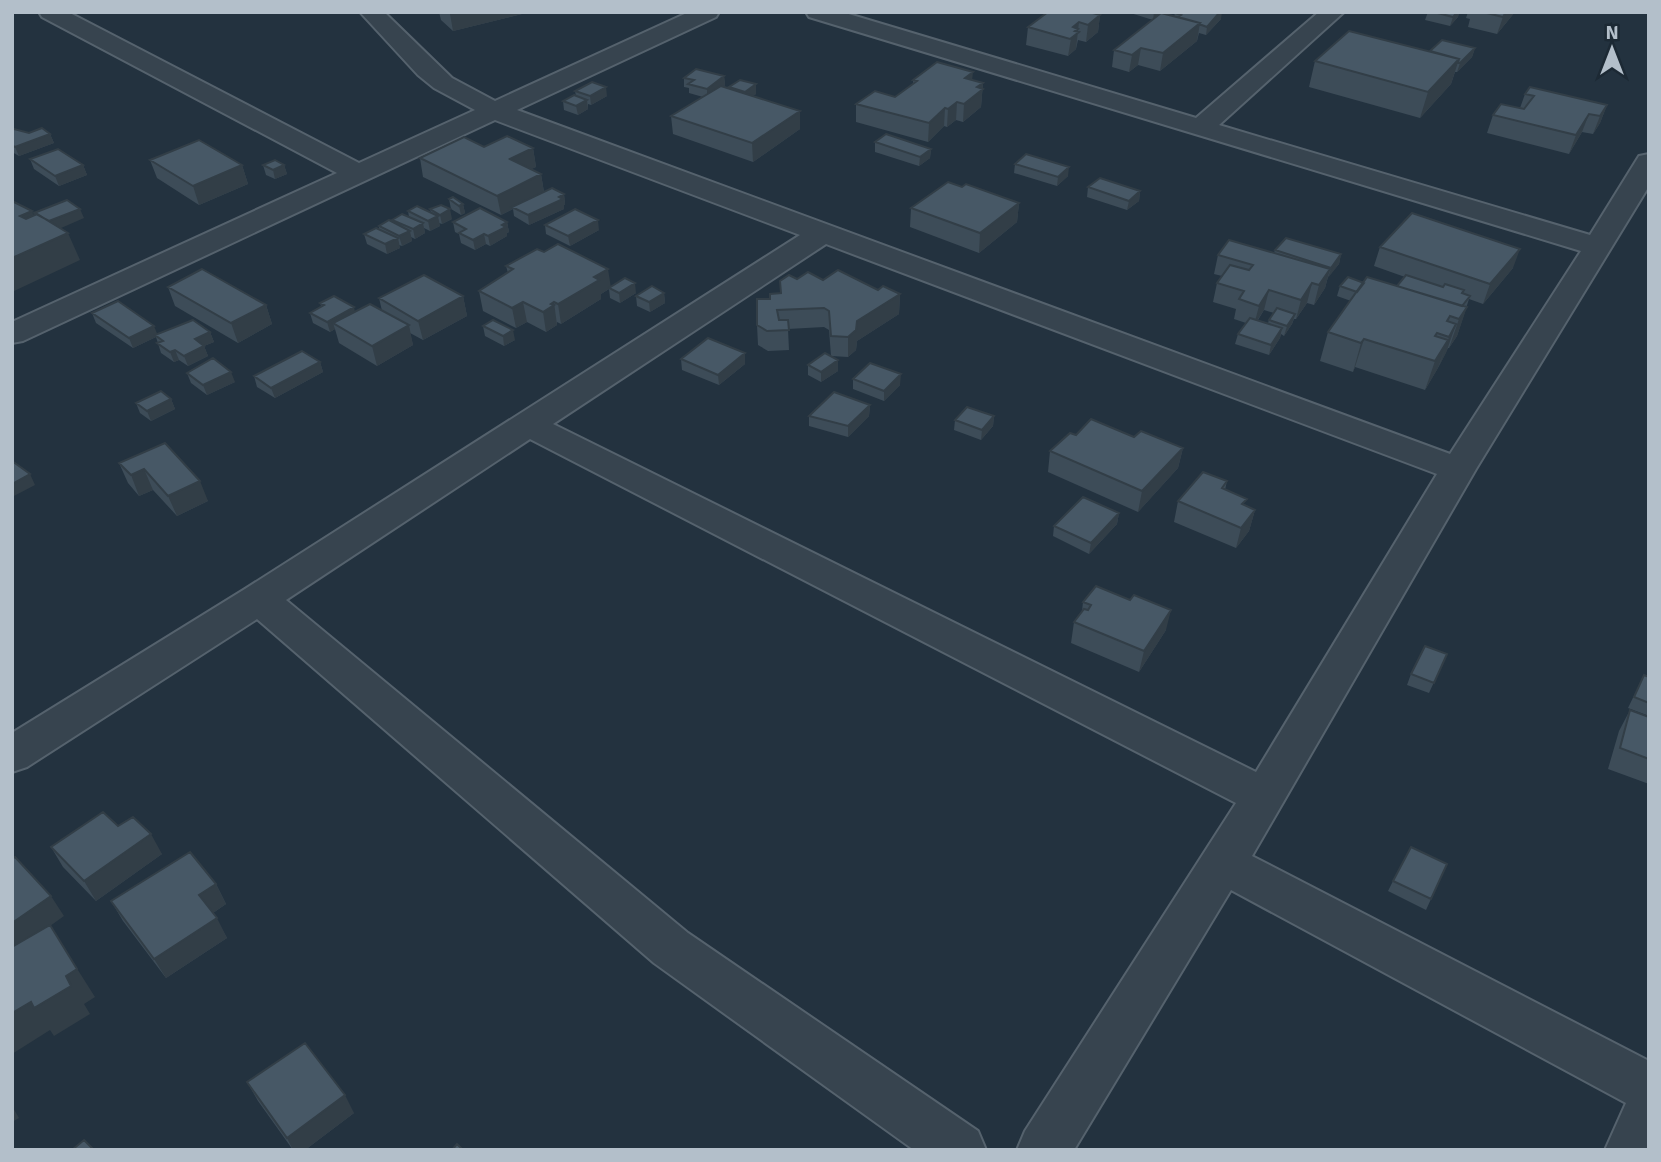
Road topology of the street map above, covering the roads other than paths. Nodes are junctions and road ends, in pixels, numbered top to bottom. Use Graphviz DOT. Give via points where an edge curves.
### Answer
graph roads {
  1 [pos="50,12"];
  2 [pos="371,12"];
  3 [pos="708,12"];
  4 [pos="817,12"];
  5 [pos="1333,12"];
  6 [pos="495,111"];
  7 [pos="1199,129"];
  8 [pos="1649,162"];
  9 [pos="357,173"];
  10 [pos="823,233"];
  11 [pos="1598,247"];
  12 [pos="12,334"];
  13 [pos="527,424"];
  14 [pos="1458,469"];
  15 [pos="259,599"];
  16 [pos="12,755"];
  17 [pos="1264,797"];
  18 [pos="1222,863"];
  19 [pos="1649,1088"];
  20 [pos="1649,1111"];
  21 [pos="959,1150"];
  22 [pos="1044,1150"];
  23 [pos="1632,1150"];
  1 -- 9 [label="street"];
  2 -- 6 [label="street" via="443,83"];
  3 -- 6 [label="street"];
  4 -- 7 [label="street"];
  5 -- 7 [label="street"];
  6 -- 9 [label="street"];
  6 -- 10 [label="street"];
  7 -- 11 [label="street"];
  8 -- 11 [label="street"];
  9 -- 12 [label="street"];
  10 -- 13 [label="street"];
  10 -- 14 [label="street"];
  11 -- 14 [label="street"];
  13 -- 15 [label="street"];
  13 -- 17 [label="street"];
  14 -- 17 [label="street"];
  15 -- 16 [label="street"];
  15 -- 21 [label="street" via="671,948"];
  17 -- 18 [label="street"];
  18 -- 19 [label="street"];
  18 -- 22 [label="street"];
  20 -- 23 [label="street"];
}
